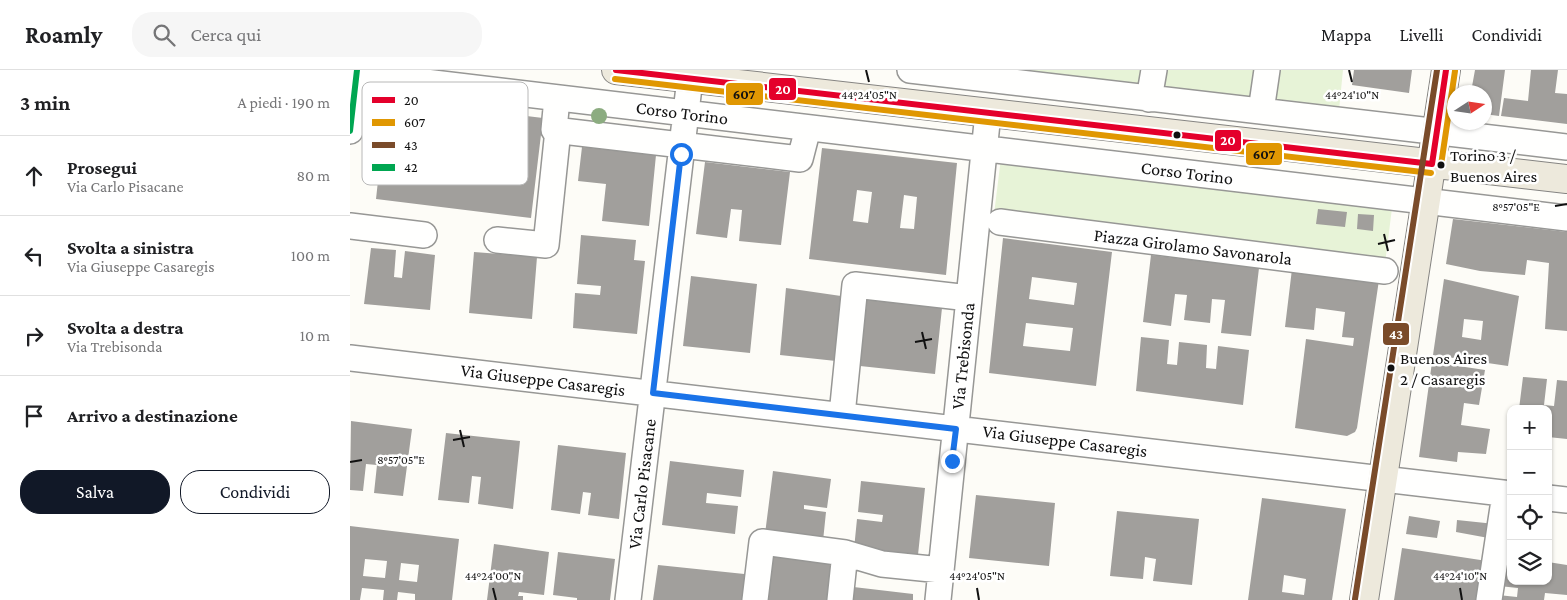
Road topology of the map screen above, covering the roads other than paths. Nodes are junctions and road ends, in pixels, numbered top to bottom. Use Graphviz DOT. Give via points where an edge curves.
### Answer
graph roads {
  1 [pos="616,70"];
  2 [pos="910,70"];
  3 [pos="1154,70"];
  4 [pos="1267,70"];
  5 [pos="1446,70"];
  6 [pos="354,72"];
  7 [pos="690,74"];
  8 [pos="995,75"];
  9 [pos="432,82"];
  10 [pos="528,94"];
  11 [pos="556,98"];
  12 [pos="1149,99"];
  13 [pos="1261,111"];
  14 [pos="686,113"];
  15 [pos="988,113"];
  16 [pos="808,128"];
  17 [pos="558,130"];
  18 [pos="350,131"];
  19 [pos="1437,132"];
  20 [pos="682,144"];
  21 [pos="1567,146"];
  22 [pos="984,149"];
  23 [pos="1432,164"];
  24 [pos="1567,179"];
  25 [pos="1426,201"];
  26 [pos="1567,218"];
  27 [pos="1000,222"];
  28 [pos="350,226"];
  29 [pos="424,234"];
  30 [pos="497,240"];
  31 [pos="1385,272"];
  32 [pos="969,298"];
  33 [pos="350,358"];
  34 [pos="653,393"];
  35 [pos="842,415"];
  36 [pos="956,429"];
  37 [pos="1383,478"];
  38 [pos="1507,494"];
  39 [pos="1508,495"];
  40 [pos="1552,498"];
  41 [pos="1567,500"];
  42 [pos="845,553"];
  43 [pos="941,570"];
  44 [pos="628,600"];
  45 [pos="755,600"];
  46 [pos="840,600"];
  47 [pos="938,600"];
  48 [pos="1364,600"];
  49 [pos="1489,600"];
  1 -- 7 [label="main road, Corso Torino"];
  2 -- 8 [label="street"];
  3 -- 12 [label="street"];
  4 -- 13 [label="street"];
  5 -- 19 [label="main road"];
  6 -- 9 [label="street, Corso Torino"];
  6 -- 18 [label="street"];
  7 -- 14 [label="street, Via Carlo Pisacane"];
  7 -- 15 [label="main road, Corso Torino"];
  8 -- 12 [label="street"];
  10 -- 11 [label="street, Corso Torino"];
  11 -- 14 [label="street, Corso Torino"];
  11 -- 17 [label="street" via="554,130"];
  12 -- 13 [label="street"];
  13 -- 19 [label="street"];
  14 -- 16 [label="street, Corso Torino"];
  14 -- 20 [label="street, Via Carlo Pisacane"];
  15 -- 22 [label="street, Via Trebisonda"];
  15 -- 23 [label="main road, Corso Torino"];
  16 -- 20 [label="street, Corso Torino" via="800,159"];
  16 -- 22 [label="street, Corso Torino"];
  17 -- 20 [label="street, Corso Torino"];
  17 -- 30 [label="street" via="546,245"];
  19 -- 21 [label="street"];
  19 -- 23 [label="main road"];
  20 -- 34 [label="street, Via Carlo Pisacane"];
  22 -- 25 [label="street, Corso Torino"];
  22 -- 32 [label="street, Via Trebisonda"];
  23 -- 24 [label="main road, Corso Torino"];
  23 -- 25 [label="main road"];
  25 -- 26 [label="street, Corso Torino"];
  25 -- 37 [label="main road"];
  27 -- 31 [label="street, Piazza Girolamo Savonarola"];
  28 -- 29 [label="street"];
  32 -- 35 [label="street" via="855,285"];
  32 -- 36 [label="street, Via Trebisonda"];
  33 -- 34 [label="street, Via Giuseppe Casaregis"];
  34 -- 35 [label="street, Via Giuseppe Casaregis"];
  34 -- 44 [label="street, Via Carlo Pisacane"];
  35 -- 36 [label="street, Via Giuseppe Casaregis"];
  36 -- 37 [label="street, Via Giuseppe Casaregis"];
  36 -- 43 [label="street, Via Trebisonda"];
  37 -- 38 [label="street, Via Giuseppe Casaregis"];
  37 -- 48 [label="main road"];
  39 -- 49 [label="street"];
  40 -- 41 [label="street"];
  42 -- 43 [label="street" via="882,564"];
  42 -- 45 [label="street" via="762,542"];
  42 -- 46 [label="street"];
  43 -- 47 [label="street, Via Trebisonda"];
}
